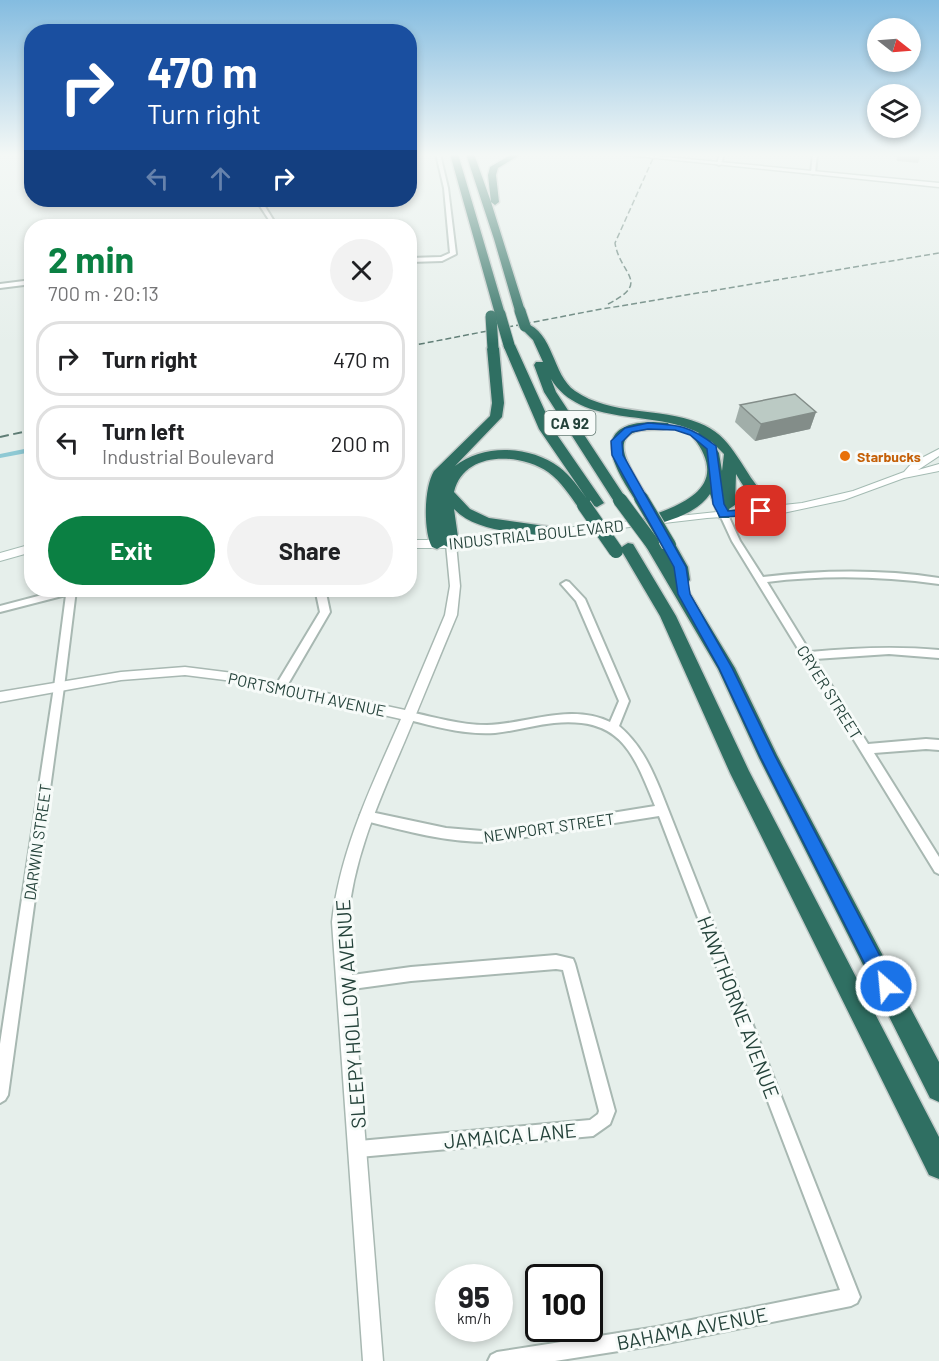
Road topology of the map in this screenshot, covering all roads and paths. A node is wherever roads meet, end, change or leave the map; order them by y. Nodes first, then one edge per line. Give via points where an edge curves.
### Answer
1 (449, 218) edge
2 (473, 218) edge
3 (492, 218) edge
4 (498, 218) edge
5 (499, 239) junction
6 (417, 260) edge
7 (24, 283) edge
8 (0, 286) edge
9 (496, 315) junction
10 (534, 340) junction
11 (939, 452) edge
12 (730, 455) junction
13 (939, 467) edge
14 (715, 472) junction
15 (908, 474) junction
16 (447, 493) junction
17 (591, 504) junction
18 (776, 509) junction
19 (724, 515) junction
20 (646, 522) junction
21 (552, 532) junction
22 (417, 544) edge
23 (444, 544) junction
24 (24, 550) edge
25 (0, 557) edge
26 (760, 580) junction
27 (939, 581) edge
28 (566, 584) dead end
29 (684, 594) junction
30 (45, 597) edge
31 (70, 597) edge
32 (322, 597) edge
33 (0, 609) edge
34 (939, 654) edge
35 (808, 656) junction
36 (59, 687) junction
37 (280, 688) junction
38 (0, 697) edge
39 (409, 716) junction
40 (614, 726) junction
41 (939, 745) edge
42 (866, 749) junction
43 (663, 810) junction
44 (366, 816) junction
45 (939, 868) edge
46 (345, 982) junction
47 (892, 1072) junction
48 (939, 1089) edge
49 (0, 1095) edge
50 (359, 1149) junction
51 (939, 1165) edge
52 (939, 1180) edge
53 (851, 1296) joint
54 (373, 1361) edge
55 (497, 1361) edge

1 - 6 street via 453,254 449,258
2 - 9 highway via 496,298
3 - 5 highway, CA 92
4 - 5 highway
5 - 10 highway, CA 92, bridge via 525,326
7 - 8 street
9 - 17 highway, CA 92, bridge via 546,429
9 - 23 highway, bridge via 493,348 498,411 490,425 434,483 432,497
10 - 12 highway via 564,387 579,399 701,428 718,439
10 - 29 highway, CA 92, bridge via 550,392
11 - 15 main road, INDUSTRIAL BOULEVARD
12 - 18 highway via 759,498
12 - 19 highway
13 - 15 main road, INDUSTRIAL BOULEVARD
14 - 19 highway via 718,504
14 - 20 highway via 702,498
14 - 29 highway, bridge via 712,448 693,433 656,425 628,430 616,441 616,449 680,567
15 - 18 main road, INDUSTRIAL BOULEVARD via 853,494
16 - 17 highway via 455,475 473,461 521,455 554,470
16 - 21 highway via 465,512 486,522
16 - 23 highway
17 - 47 highway, bridge via 680,644 740,773
18 - 19 main road, INDUSTRIAL BOULEVARD
19 - 20 main road, INDUSTRIAL BOULEVARD
19 - 26 street, CRYER STREET
20 - 21 main road, INDUSTRIAL BOULEVARD
21 - 23 main road, INDUSTRIAL BOULEVARD
22 - 23 main road, INDUSTRIAL BOULEVARD
23 - 39 street, SLEEPY HOLLOW AVENUE via 455,600
24 - 25 main road
26 - 27 street via 871,573
26 - 35 street, CRYER STREET
28 - 40 street via 580,599 624,701
29 - 48 highway, CA 92 via 726,668
30 - 33 street
31 - 36 street, DARWIN STREET
32 - 37 street via 325,612
34 - 35 street via 892,649
35 - 42 street, CRYER STREET
36 - 37 street, PORTSMOUTH AVENUE via 121,676 185,671
36 - 38 street, PORTSMOUTH AVENUE
36 - 49 street, DARWIN STREET
37 - 39 street, PORTSMOUTH AVENUE
39 - 40 street, PORTSMOUTH AVENUE via 486,729 570,718
39 - 44 street, SLEEPY HOLLOW AVENUE
40 - 43 street, HAWTHORNE AVENUE via 640,756
41 - 42 street
42 - 45 street, CRYER STREET
43 - 44 street, NEWPORT STREET via 470,838
43 - 53 street, HAWTHORNE AVENUE
44 - 46 street, SLEEPY HOLLOW AVENUE via 342,894
46 - 50 street, SLEEPY HOLLOW AVENUE
46 - 50 street, JAMAICA LANE via 568,964 606,1102 605,1119 593,1128
47 - 51 highway
47 - 52 highway
50 - 54 street, SLEEPY HOLLOW AVENUE
53 - 55 street, BAHAMA AVENUE via 657,1336

